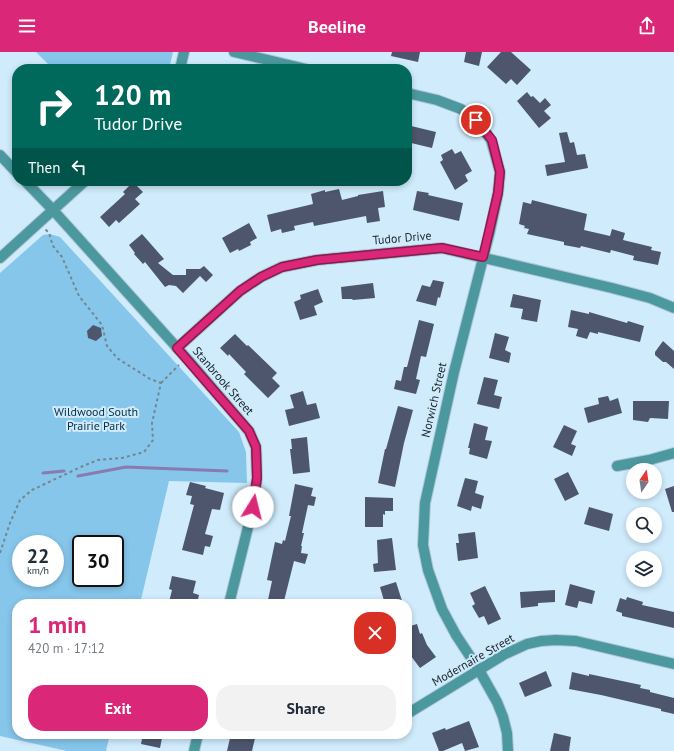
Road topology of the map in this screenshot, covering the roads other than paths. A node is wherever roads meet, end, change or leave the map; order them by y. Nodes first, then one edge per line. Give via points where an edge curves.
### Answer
1 (184, 52) edge
2 (234, 52) edge
3 (181, 64) edge
4 (285, 64) edge
5 (412, 94) edge
6 (0, 155) edge
7 (12, 168) edge
8 (30, 186) edge
9 (79, 186) edge
10 (53, 210) junction
11 (483, 257) junction
12 (0, 258) edge
13 (674, 308) edge
14 (177, 348) junction
15 (674, 453) edge
16 (617, 466) dead end
17 (230, 599) edge
18 (674, 664) edge
19 (479, 670) junction
20 (412, 711) edge
21 (197, 739) edge
22 (194, 751) edge
23 (508, 751) edge

1 - 3 street
2 - 4 street
5 - 11 street, Norwich Street via 460,109 476,120 492,140 500,172 498,193
6 - 7 street
8 - 10 street, Stanbrook Street
9 - 10 street
10 - 12 street
10 - 14 street, Stanbrook Street
11 - 13 street, Tudor Drive via 650,298
11 - 14 street, Tudor Drive via 442,248 317,260 282,267 240,291
11 - 19 street, Norwich Street via 424,502 423,545 428,570 442,609 456,636
14 - 17 street, Stanbrook Street via 249,431 256,447 257,478 253,507
15 - 16 street
18 - 19 street, Modernaire Street via 576,641 556,640 527,644
19 - 20 street, Modernaire Street
19 - 23 street, Norwich Street via 503,717
21 - 22 street

